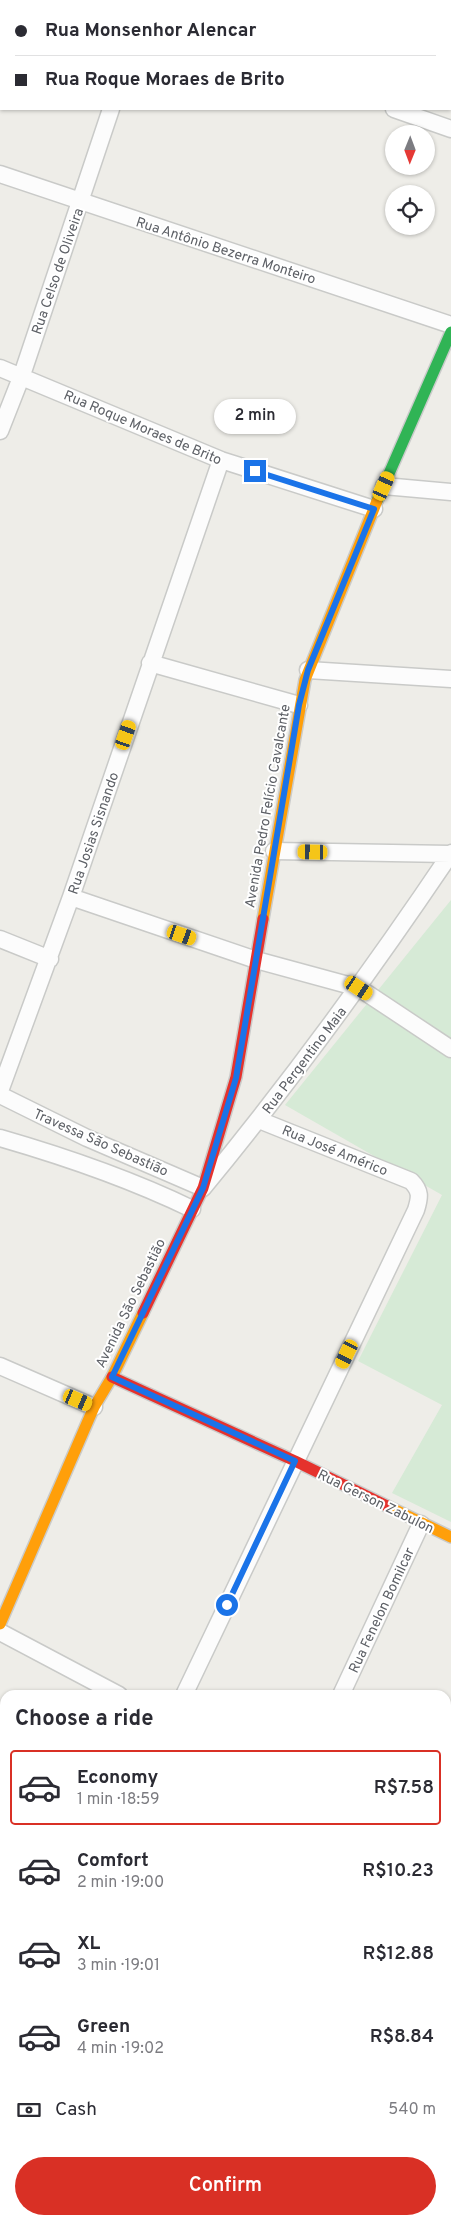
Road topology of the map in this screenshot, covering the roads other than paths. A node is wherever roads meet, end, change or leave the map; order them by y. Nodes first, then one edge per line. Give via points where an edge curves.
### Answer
1 (111, 110) edge
2 (397, 110) edge
3 (451, 129) edge
4 (0, 174) edge
5 (81, 201) junction
6 (451, 325) edge
7 (451, 332) edge
8 (0, 368) edge
9 (22, 376) junction
10 (0, 431) edge
11 (221, 460) junction
12 (384, 486) junction
13 (451, 492) edge
14 (374, 509) junction
15 (150, 664) junction
16 (308, 670) junction
17 (451, 679) edge
18 (299, 705) junction
19 (274, 851) junction
20 (451, 854) edge
21 (71, 897) junction
22 (0, 939) edge
23 (50, 959) junction
24 (256, 960) junction
25 (359, 988) junction
26 (450, 1049) edge
27 (0, 1091) edge
28 (0, 1095) edge
29 (259, 1120) junction
30 (0, 1138) edge
31 (203, 1188) junction
32 (192, 1210) junction
33 (0, 1366) edge
34 (112, 1377) junction
35 (94, 1407) junction
36 (295, 1461) junction
37 (421, 1524) junction
38 (451, 1537) edge
39 (0, 1624) edge
40 (0, 1632) edge
41 (110, 1690) edge
42 (186, 1690) edge
43 (343, 1690) edge

1 - 5 street, Rua Celso de Oliveira
2 - 3 street
4 - 5 street, Rua Antônio Bezerra Monteiro
5 - 6 street, Rua Antônio Bezerra Monteiro
5 - 9 street, Rua Celso de Oliveira
7 - 12 street, Avenida Pedro Felício Cavalcante
8 - 9 street, Rua Roque Moraes de Brito
9 - 10 street, Rua Celso de Oliveira
9 - 11 street, Rua Roque Moraes de Brito
11 - 14 street, Rua Roque Moraes de Brito
11 - 15 street, Rua Josias Sisnando
12 - 13 street
12 - 14 street, Avenida Pedro Felício Cavalcante
14 - 16 street, Avenida Pedro Felício Cavalcante
15 - 18 street
15 - 21 street, Rua Josias Sisnando
16 - 17 street
16 - 18 street, Avenida Pedro Felício Cavalcante
18 - 19 street, Avenida Pedro Felício Cavalcante
19 - 20 street
19 - 24 street, Avenida Pedro Felício Cavalcante
20 - 25 street, Rua Pergentino Maia
21 - 23 street, Rua Josias Sisnando
21 - 24 street
22 - 23 street
23 - 27 street, Rua Josias Sisnando
24 - 25 street
24 - 31 street, Avenida Pedro Felício Cavalcante via 236,1078
25 - 26 street
25 - 29 street, Rua Pergentino Maia
28 - 31 street, Travessa São Sebastião via 87,1138
29 - 31 street, Rua Pergentino Maia
29 - 36 street, Rua José Américo via 411,1181 418,1188 419,1197 416,1210
30 - 32 street, Travessa São Sebastião via 149,1188
31 - 32 street, Avenida São Sebastião
32 - 34 street, Avenida São Sebastião
33 - 35 street
34 - 35 street, Avenida São Sebastião
34 - 36 street, Rua Gerson Zabulon
35 - 39 street, Avenida São Sebastião
36 - 37 street, Rua Gerson Zabulon
36 - 42 street
37 - 38 street, Rua Gerson Zabulon
37 - 43 street, Rua Fenelon Bomilcar
40 - 41 street

